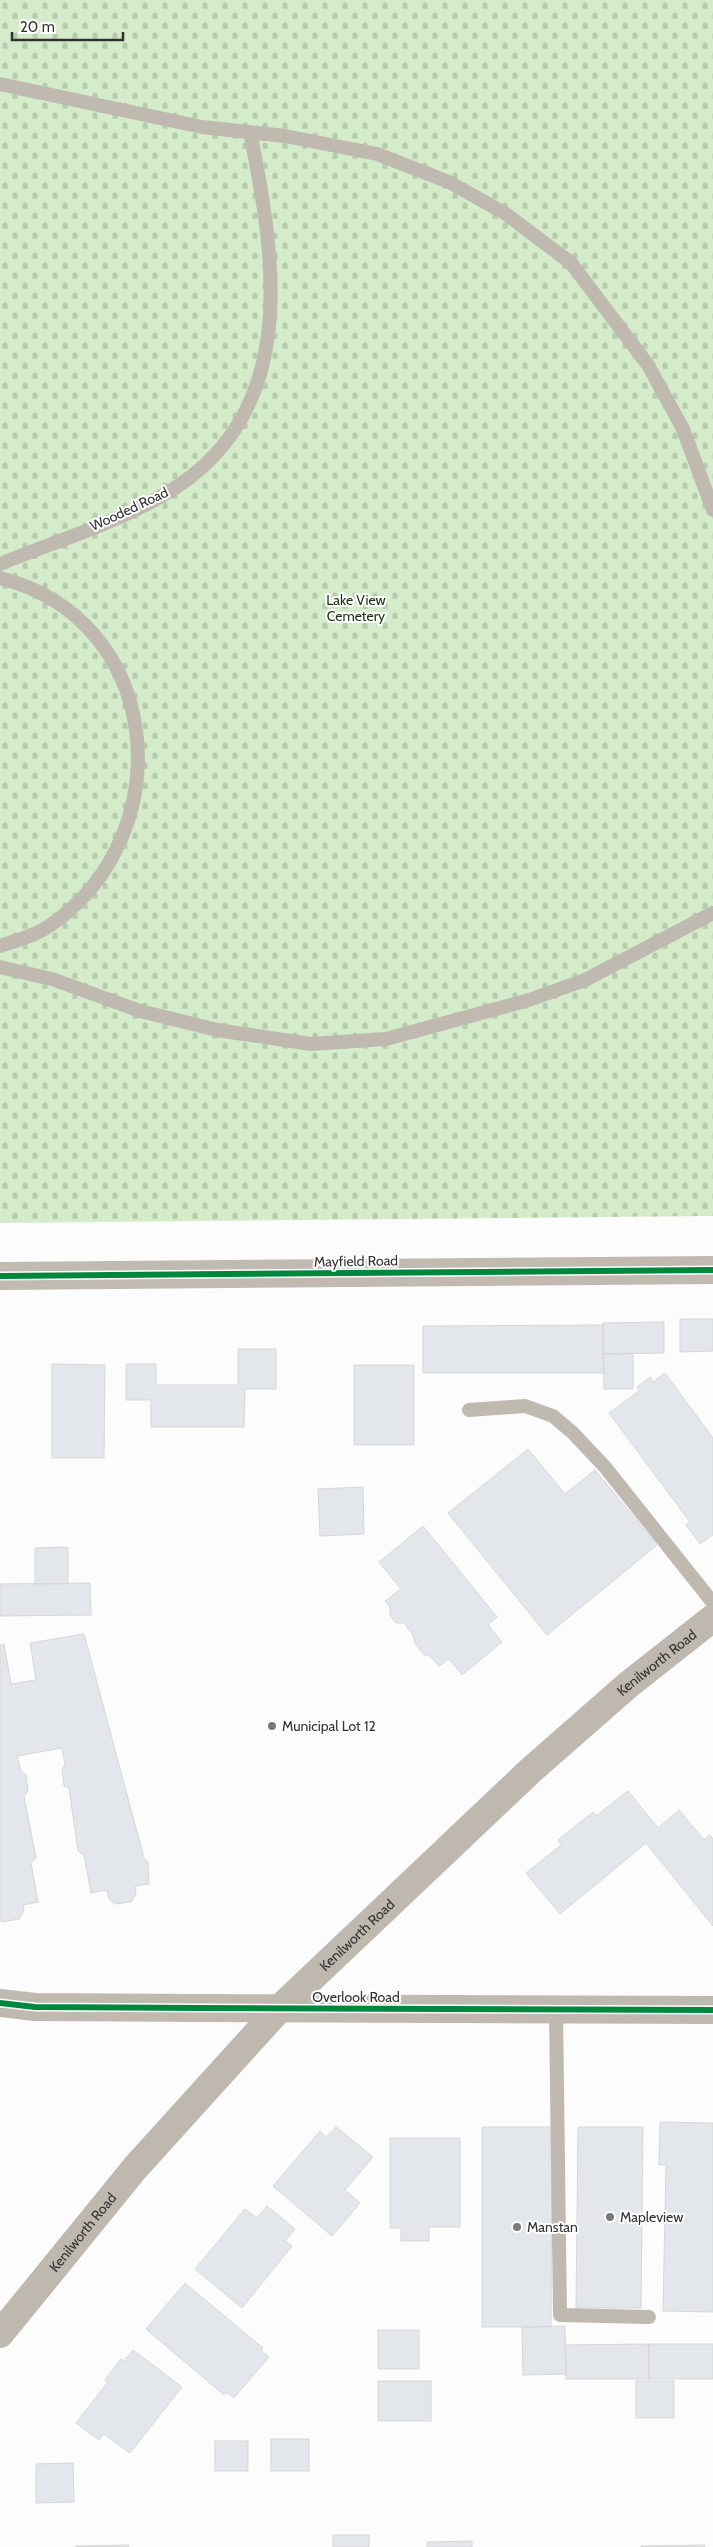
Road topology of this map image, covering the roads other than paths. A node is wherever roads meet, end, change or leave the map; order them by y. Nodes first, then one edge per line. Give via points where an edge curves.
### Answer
1 (0, 84) edge
2 (250, 132) junction
3 (713, 510) edge
4 (0, 564) edge
5 (0, 578) edge
6 (713, 913) edge
7 (0, 946) edge
8 (0, 967) edge
9 (713, 1270) edge
10 (0, 1276) edge
11 (470, 1410) dead end
12 (713, 1603) edge
13 (713, 1618) edge
14 (0, 2003) edge
15 (279, 2009) junction
16 (556, 2010) junction
17 (713, 2010) edge
18 (649, 2317) dead end
19 (0, 2334) edge

1 - 2 lane via 202,127
2 - 3 lane via 376,154 449,182 506,214 571,263 648,365 683,429
2 - 4 lane, Wooded Road via 264,202 272,286 268,339 255,395 229,438 188,479 128,512
5 - 7 lane via 43,594 70,610 109,651 133,710 138,738 132,802 124,837 111,861 75,906 51,925 24,939
6 - 8 lane via 585,980 529,1000 386,1039 311,1044 217,1030 140,1011 52,980
9 - 10 main road, Mayfield Road
11 - 12 lane via 525,1406 553,1416 605,1467
13 - 15 main road, Kenilworth Road via 530,1770
14 - 15 street, Overlook Road via 35,2007
15 - 16 street, Overlook Road
15 - 19 main road, Kenilworth Road via 135,2168
16 - 17 street, Overlook Road
16 - 18 lane via 560,2315

